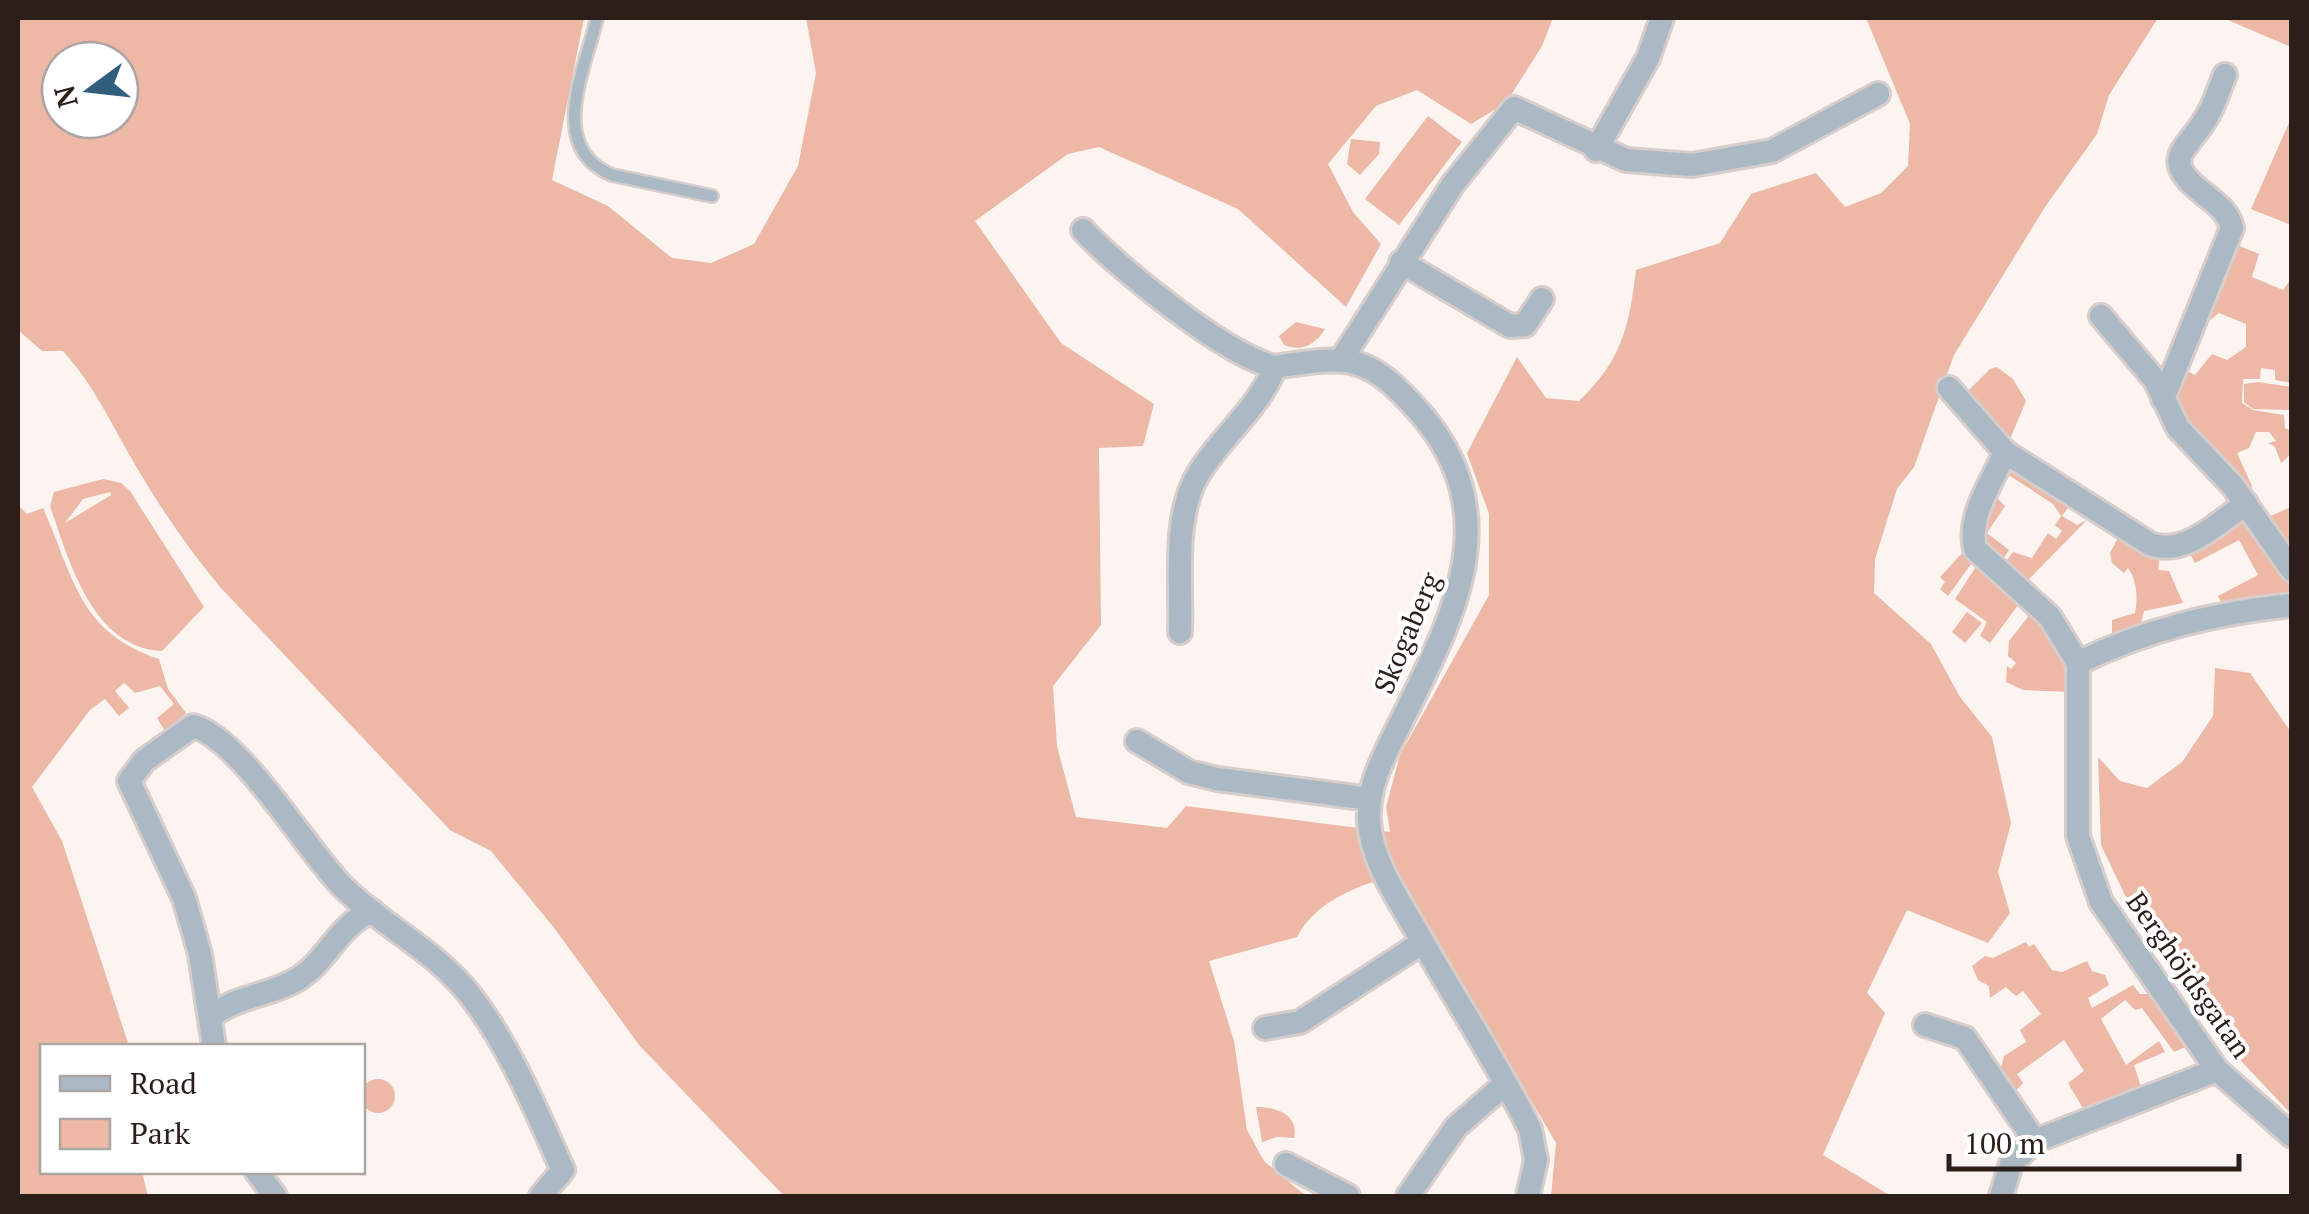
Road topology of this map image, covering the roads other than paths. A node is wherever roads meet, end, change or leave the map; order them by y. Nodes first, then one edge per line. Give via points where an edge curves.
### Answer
1 (596, 18) edge
2 (1662, 18) edge
3 (2225, 75) dead end
4 (1878, 94) dead end
5 (1596, 150) junction
6 (712, 196) dead end
7 (1083, 230) dead end
8 (1401, 262) junction
9 (1542, 299) dead end
10 (2101, 316) dead end
11 (1342, 357) junction
12 (1274, 367) junction
13 (1948, 388) dead end
14 (2163, 398) junction
15 (2005, 452) junction
16 (2246, 503) junction
17 (2292, 570) edge
18 (2292, 605) edge
19 (1180, 632) dead end
20 (2078, 663) junction
21 (1137, 740) dead end
22 (1370, 799) junction
23 (359, 909) junction
24 (1422, 942) junction
25 (217, 1004) junction
26 (1925, 1025) dead end
27 (1265, 1028) dead end
28 (214, 1044) edge
29 (2217, 1070) junction
30 (1505, 1084) junction
31 (2292, 1136) edge
32 (2035, 1141) junction
33 (1286, 1164) dead end
34 (258, 1174) edge
35 (274, 1196) edge
36 (541, 1196) edge
37 (1348, 1196) edge
38 (1408, 1196) edge
39 (1528, 1196) edge
40 (2001, 1196) edge

1 - 6 lane via 572,127 582,154 612,176
2 - 5 street via 1648,58
3 - 14 street via 2178,166 2229,216 2232,228
4 - 5 street via 1788,144 1722,161 1662,164
5 - 8 street via 1514,108
7 - 12 street via 1114,264
8 - 9 street via 1510,326 1525,326
8 - 11 street
10 - 14 street via 2144,364
11 - 12 street
11 - 22 street, Skogaberg via 1386,381 1444,442 1464,501 1459,596 1376,772
12 - 19 street via 1265,392 1188,497
13 - 15 street
14 - 16 street via 2178,428
15 - 16 street via 2162,549 2185,544
15 - 20 street via 1973,524 1974,548 2050,617
16 - 17 street
18 - 20 street via 2174,624
20 - 29 street, Berghöjdsgatan via 2075,789 2084,862 2132,952
21 - 22 street via 1189,772
22 - 24 street, Skogaberg via 1376,852
23 - 25 street via 299,978
23 - 25 street via 240,759 204,728 182,730 133,770 129,781 184,898
23 - 36 street via 447,969 501,1040 563,1170
24 - 27 street via 1300,1022
24 - 30 street, Skogaberg
25 - 28 street
26 - 32 street via 1965,1038
29 - 31 street, Berghöjdsgatan
29 - 32 street
30 - 38 street via 1456,1128
30 - 39 street, Skogaberg via 1534,1143
32 - 40 street via 2011,1164
33 - 37 street
34 - 35 street

